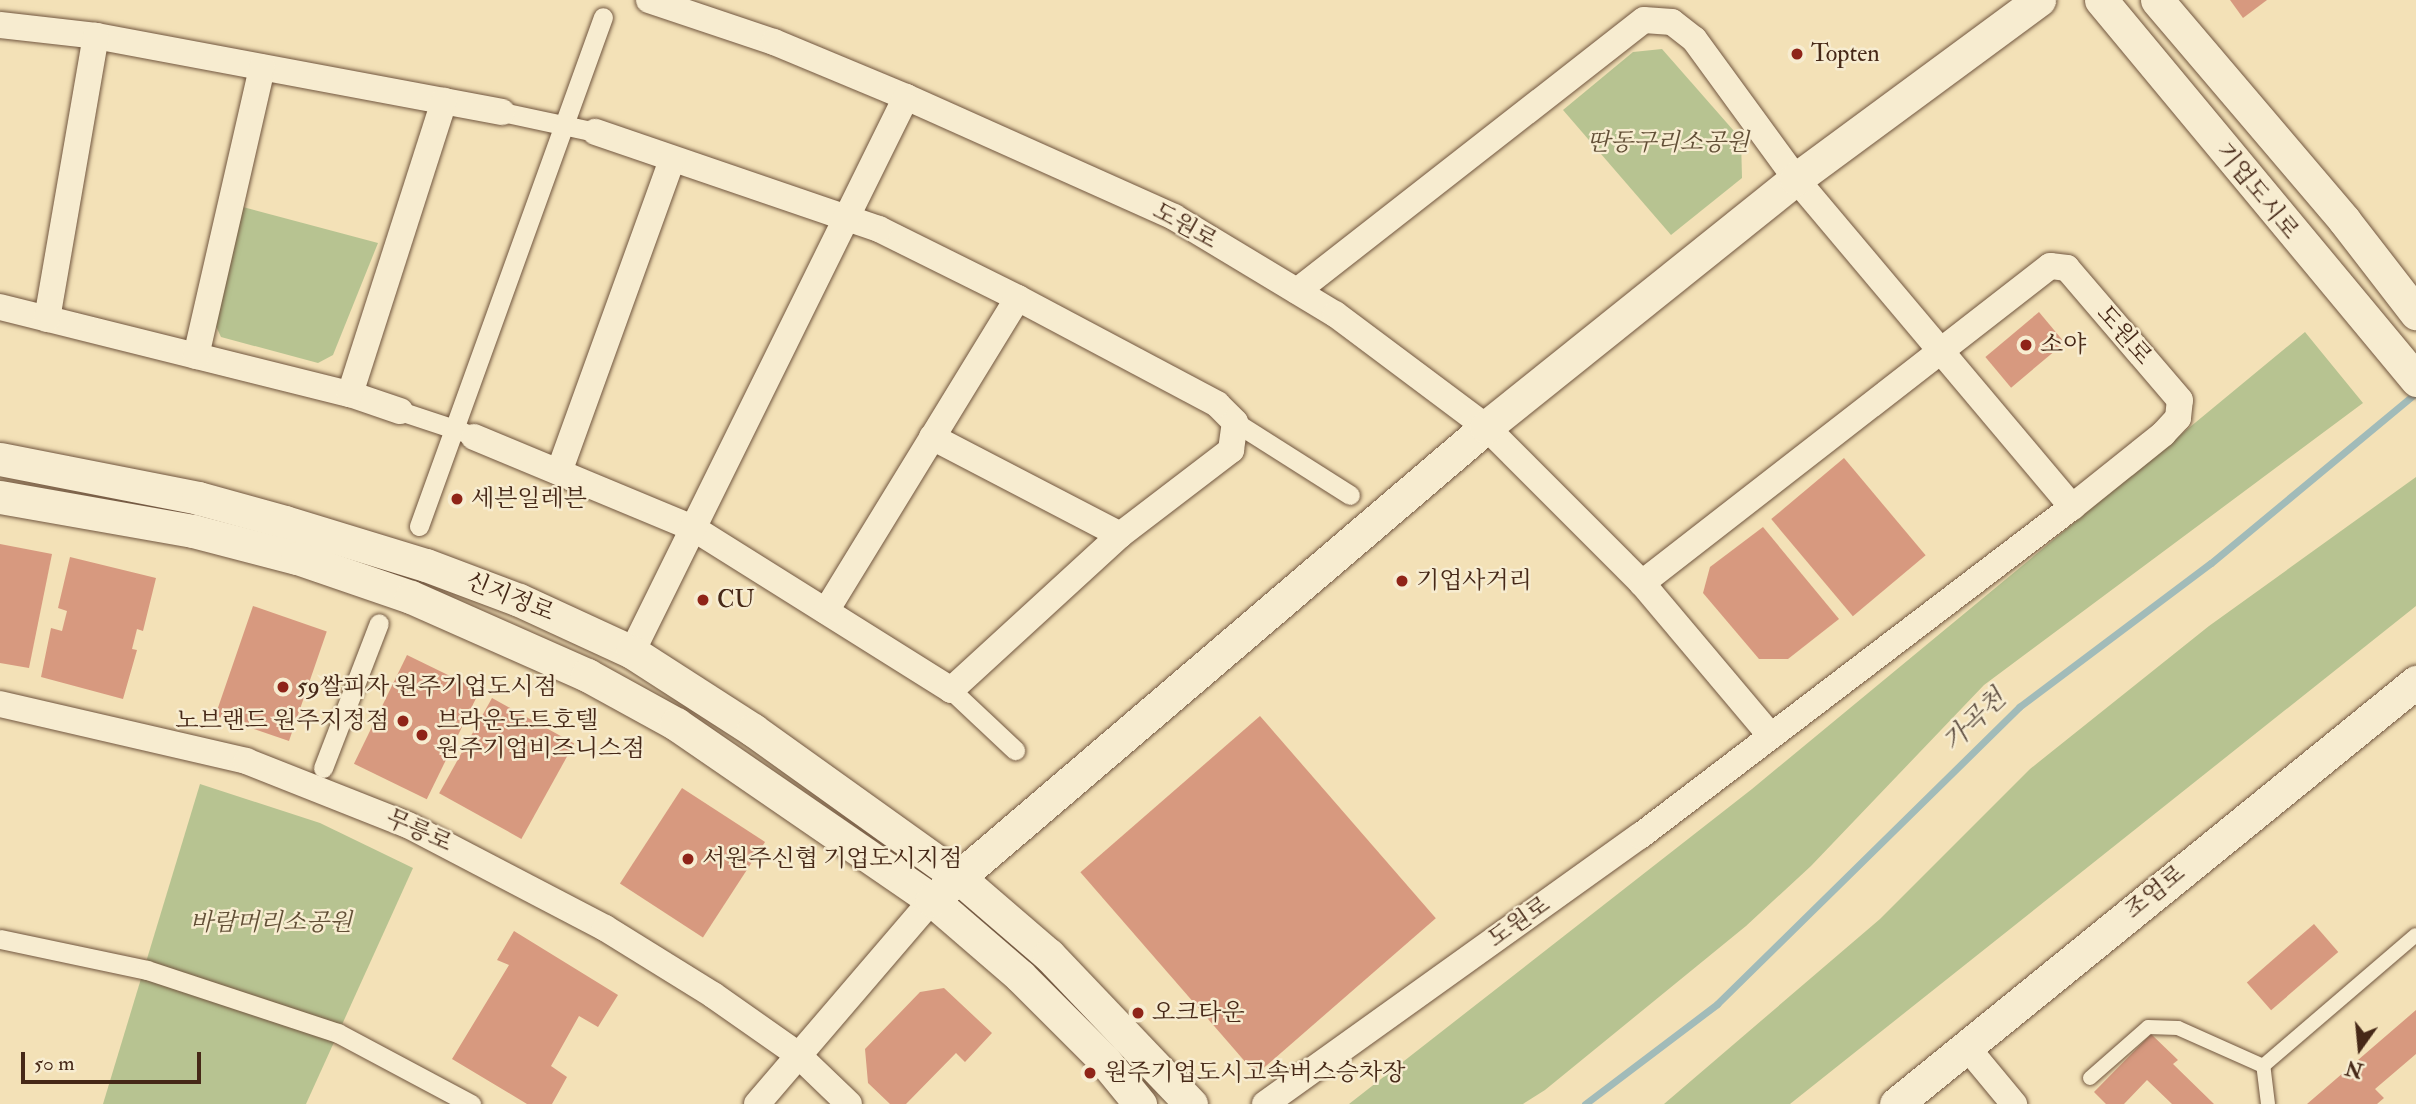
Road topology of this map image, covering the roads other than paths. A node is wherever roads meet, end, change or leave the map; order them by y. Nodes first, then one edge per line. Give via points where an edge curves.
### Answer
1 (649, 0) edge
2 (2039, 0) edge
3 (2101, 0) edge
4 (2157, 0) edge
5 (603, 16) dead end
6 (0, 25) edge
7 (96, 36) junction
8 (262, 67) junction
9 (906, 97) junction
10 (444, 101) junction
11 (502, 112) joint
12 (562, 127) junction
13 (595, 132) joint
14 (672, 159) junction
15 (1796, 179) junction
16 (848, 218) junction
17 (1297, 291) junction
18 (1018, 298) junction
19 (0, 307) edge
20 (2416, 313) edge
21 (47, 319) junction
22 (1940, 349) junction
23 (196, 356) junction
24 (2416, 380) edge
25 (350, 394) junction
26 (400, 411) joint
27 (1235, 422) junction
28 (1486, 427) junction
29 (463, 433) junction
30 (932, 437) junction
31 (0, 458) edge
32 (559, 472) junction
33 (1350, 495) dead end
34 (0, 497) edge
35 (2072, 507) junction
36 (419, 526) dead end
37 (693, 528) junction
38 (1120, 535) junction
39 (1642, 583) junction
40 (826, 611) junction
41 (379, 623) dead end
42 (632, 652) junction
43 (2416, 682) edge
44 (951, 690) junction
45 (0, 704) edge
46 (1769, 734) junction
47 (1015, 750) dead end
48 (323, 768) dead end
49 (957, 876) junction
50 (932, 900) junction
51 (2416, 935) edge
52 (0, 939) edge
53 (1965, 1045) junction
54 (797, 1054) junction
55 (2263, 1066) junction
56 (2090, 1078) dead end
57 (471, 1104) edge
58 (757, 1104) edge
59 (849, 1104) edge
60 (1140, 1104) edge
61 (1191, 1104) edge
62 (1265, 1104) edge
63 (1896, 1104) edge
64 (2014, 1104) edge
65 (2268, 1104) edge

1 - 9 street, 도원로 via 774,42
2 - 15 street
3 - 24 street, 기업도시로
4 - 20 street, 기업도시로 via 2336,210
5 - 12 street
6 - 7 street
7 - 8 street
7 - 21 street
8 - 10 street
8 - 23 street
9 - 16 street
9 - 17 street, 도원로 via 1174,217
10 - 11 street
10 - 25 street
11 - 12 street
12 - 13 street
12 - 29 street
13 - 14 street
14 - 16 street
14 - 32 street
15 - 17 street via 1694,40 1672,22 1644,20
15 - 22 street
15 - 28 street
16 - 18 street
16 - 37 street
17 - 28 street, 도원로 via 1335,314
18 - 27 street via 1217,404
18 - 30 street
19 - 21 street
21 - 23 street
22 - 35 street
22 - 35 street, 도원로 via 2034,275 2050,266 2067,268 2180,400 2178,418 2163,434
22 - 39 street, 도원로
23 - 25 street
25 - 26 street
26 - 29 street
27 - 33 street
27 - 38 street via 1231,450
28 - 39 street, 도원로
28 - 49 street
29 - 32 street
29 - 36 street
30 - 38 street
30 - 40 street
31 - 42 street, 신지정로 via 198,498 285,522 438,569
32 - 37 street
34 - 50 street via 193,531 258,548 411,597 489,628 676,724
35 - 46 street, 도원로
37 - 40 street
37 - 42 street
38 - 44 street
39 - 46 street, 도원로
40 - 44 street
41 - 48 street
42 - 49 street, 신지정로 via 753,730
43 - 53 street, 조엄로
44 - 47 street
45 - 54 street, 무릉로 via 246,761 408,825 606,928
46 - 62 street, 도원로 via 1640,836
49 - 50 street
49 - 61 street, 신지정로 via 1049,955
50 - 54 street
50 - 60 street via 1020,976 1104,1060
51 - 55 lane
52 - 57 street via 147,970 338,1033
53 - 63 street, 조엄로
53 - 64 street
54 - 58 street
54 - 59 street, 무릉로
55 - 56 lane via 2178,1028 2148,1027
55 - 65 lane

